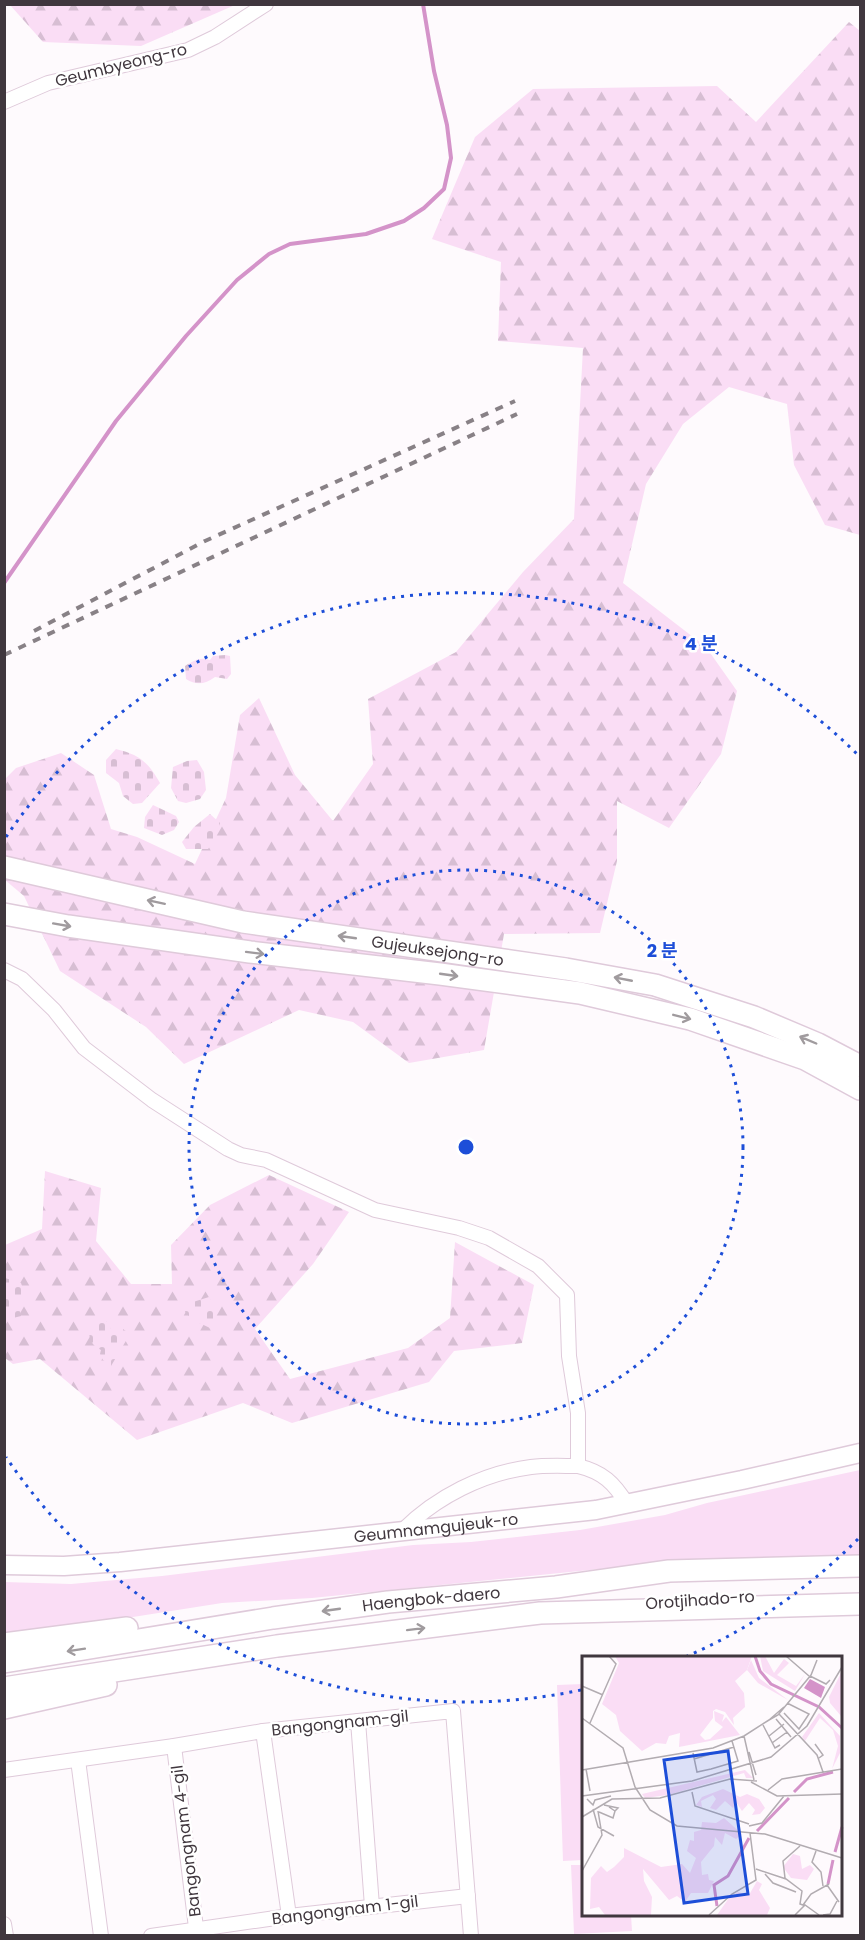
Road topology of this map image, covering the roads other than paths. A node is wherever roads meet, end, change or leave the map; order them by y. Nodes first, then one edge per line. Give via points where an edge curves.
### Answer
1 (266, 4) edge
2 (4, 102) edge
3 (4, 867) edge
4 (4, 914) edge
5 (4, 970) edge
6 (861, 1066) edge
7 (861, 1089) edge
8 (861, 1453) edge
9 (578, 1466) junction
10 (627, 1504) junction
11 (402, 1531) junction
12 (4, 1565) edge
13 (861, 1566) edge
14 (861, 1576) edge
15 (556, 1587) junction
16 (861, 1592) edge
17 (861, 1604) edge
18 (540, 1613) junction
19 (273, 1618) junction
20 (4, 1644) edge
21 (277, 1646) junction
22 (4, 1662) edge
23 (4, 1688) edge
24 (4, 1708) edge
25 (358, 1721) junction
26 (263, 1731) junction
27 (174, 1746) junction
28 (78, 1760) junction
29 (4, 1770) edge
30 (468, 1896) junction
31 (372, 1906) junction
32 (289, 1916) junction
33 (4, 1924) edge
34 (197, 1932) edge
35 (6, 1935) edge
36 (100, 1935) edge
37 (151, 1935) edge
38 (471, 1935) edge

1 - 2 street, Geumbyeong-ro via 188,50 48,83
6 -> 3 highway, Gujeuksejong-ro via 754,1017 654,985 243,922
4 -> 7 highway, Gujeuksejong-ro via 250,952 580,993 690,1018 805,1059
5 - 9 street via 22,979 54,1010 84,1048 152,1100 228,1149 266,1160 375,1210 489,1238 537,1266 567,1295 569,1356 578,1413
8 - 10 main road, Geumnamgujeuk-ro
9 - 10 street via 617,1487
9 - 11 street via 531,1467 470,1484 421,1512
10 - 11 main road, Geumnamgujeuk-ro
11 - 12 main road, Geumnamgujeuk-ro via 120,1562
13 - 15 highway, Haengbok-daero via 669,1571
14 - 15 highway, Orotjihado-ro
15 -> 19 highway, Haengbok-daero via 388,1602
16 - 18 highway, Orotjihado-ro via 714,1597
17 - 18 highway, Haengbok-daero
21 -> 18 highway, Haengbok-daero
19 - 20 highway via 199,1617
19 -> 22 highway, Haengbok-daero
21 - 23 highway, Haengbok-daero
21 - 24 highway via 177,1672
25 - 26 street, Bangongnam-gil
25 - 30 street, Bangongnam-gil via 453,1711
25 - 31 street
26 - 27 street, Bangongnam-gil
26 - 32 street
27 - 28 street, Bangongnam-gil
27 - 34 street, Bangongnam 4-gil
28 - 29 street, Bangongnam-gil
28 - 36 street
30 - 31 street, Bangongnam 1-gil
30 - 38 street, Bangongnam-gil
31 - 32 street, Bangongnam 1-gil
32 - 34 street, Bangongnam 1-gil
33 - 35 street
34 - 37 street, Bangongnam 1-gil

